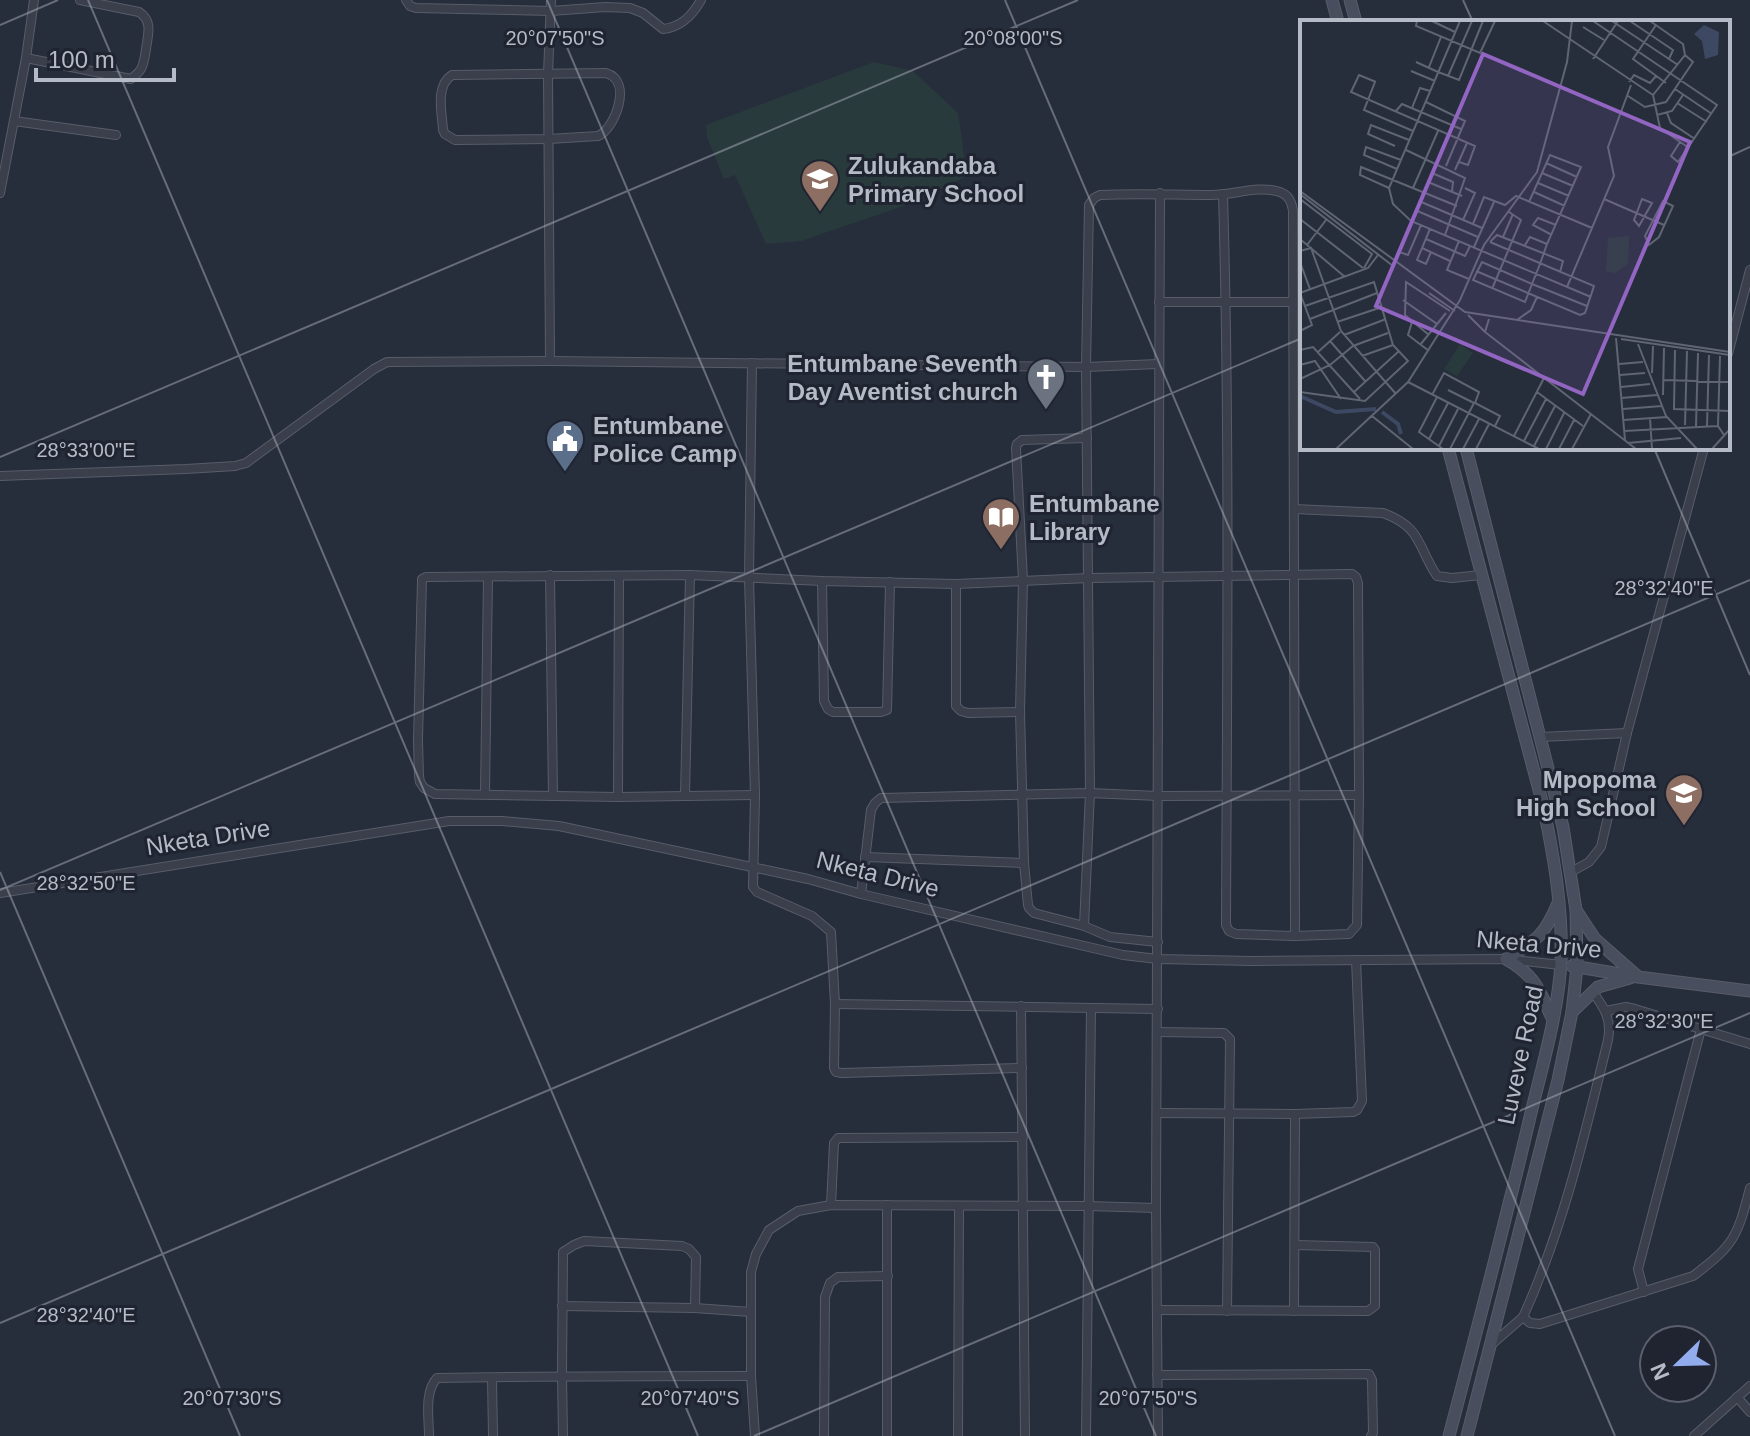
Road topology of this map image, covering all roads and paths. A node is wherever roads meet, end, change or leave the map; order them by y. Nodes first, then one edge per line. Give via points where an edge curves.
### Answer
1 (34, 0) edge
2 (80, 0) edge
3 (406, 0) edge
4 (551, 0) edge
5 (701, 0) edge
6 (1332, 0) edge
7 (1350, 0) edge
8 (551, 11) junction
9 (1337, 20) edge
10 (1355, 20) edge
11 (26, 58) junction
12 (548, 74) junction
13 (14, 121) junction
14 (116, 135) dead end
15 (549, 139) junction
16 (0, 193) edge
17 (1160, 193) junction
18 (1223, 194) junction
19 (1750, 271) edge
20 (1226, 301) junction
21 (1159, 302) junction
22 (1293, 302) junction
23 (1730, 346) edge
24 (550, 361) junction
25 (752, 363) junction
26 (1158, 364) junction
27 (1086, 367) junction
28 (1087, 438) junction
29 (1449, 450) edge
30 (1467, 450) edge
31 (1703, 450) edge
32 (0, 476) edge
33 (1294, 509) junction
34 (550, 575) junction
35 (690, 575) junction
36 (1295, 575) junction
37 (1481, 575) junction
38 (619, 576) junction
39 (488, 577) junction
40 (749, 577) junction
41 (1158, 577) junction
42 (1228, 577) junction
43 (1089, 578) junction
44 (1023, 580) junction
45 (822, 581) junction
46 (890, 582) junction
47 (956, 584) junction
48 (1020, 712) junction
49 (1627, 733) junction
50 (1540, 737) junction
51 (1090, 793) junction
52 (485, 794) junction
53 (1023, 794) junction
54 (685, 795) junction
55 (755, 795) junction
56 (1359, 795) junction
57 (553, 796) junction
58 (1158, 796) junction
59 (1227, 796) junction
60 (1294, 796) junction
61 (618, 797) junction
62 (865, 857) junction
63 (1024, 863) junction
64 (753, 867) junction
65 (1571, 872) junction
66 (0, 893) edge
67 (861, 894) junction
68 (1559, 899) junction
69 (1576, 910) junction
70 (1084, 926) junction
71 (1295, 936) junction
72 (1158, 942) junction
73 (1158, 959) junction
74 (1506, 959) junction
75 (1356, 960) junction
76 (1561, 965) junction
77 (1577, 967) junction
78 (1638, 977) junction
79 (1592, 991) junction
80 (1750, 991) edge
81 (835, 1004) junction
82 (1021, 1006) junction
83 (1091, 1009) junction
84 (1158, 1009) junction
85 (1606, 1011) junction
86 (1572, 1012) junction
87 (1553, 1019) junction
88 (1701, 1029) junction
89 (1158, 1032) junction
90 (1750, 1044) edge
91 (1022, 1068) junction
92 (1158, 1113) junction
93 (1229, 1114) junction
94 (1295, 1114) junction
95 (1023, 1137) junction
96 (1750, 1188) edge
97 (831, 1205) junction
98 (887, 1205) junction
99 (959, 1206) junction
100 (1024, 1206) junction
101 (1088, 1206) junction
102 (1156, 1208) junction
103 (1295, 1245) junction
104 (888, 1276) junction
105 (1644, 1292) junction
106 (562, 1306) junction
107 (695, 1308) junction
108 (1157, 1310) junction
109 (1227, 1311) junction
110 (1294, 1311) junction
111 (751, 1312) junction
112 (1523, 1317) junction
113 (1490, 1346) junction
114 (562, 1375) junction
115 (1157, 1375) junction
116 (751, 1376) junction
117 (492, 1378) junction
118 (1750, 1386) edge
119 (1737, 1397) junction
120 (1750, 1412) edge
121 (429, 1436) edge
122 (493, 1436) edge
123 (563, 1436) edge
124 (755, 1436) edge
125 (824, 1436) edge
126 (887, 1436) edge
127 (958, 1436) edge
128 (1025, 1436) edge
129 (1086, 1436) edge
130 (1158, 1436) edge
131 (1371, 1436) edge
132 (1449, 1436) edge
133 (1467, 1436) edge
134 (1694, 1436) edge

1 - 11 street
2 - 11 street via 147,18 138,74 131,79
3 - 8 street via 416,8
4 - 8 street
5 - 8 street via 685,21 663,29 630,8
6 - 9 street
7 - 10 street
8 - 12 street
11 - 13 street
12 - 15 street
12 - 15 street via 612,74 622,88 604,134
12 - 15 street via 452,75 441,89 441,101 443,130 455,140
13 - 14 street
13 - 16 street
15 - 24 street
17 - 18 street
17 - 21 street
17 - 27 street via 1100,195 1089,205
18 - 20 street
18 - 22 street via 1264,190 1288,197 1293,211
19 - 23 street
20 - 21 street
20 - 22 street
20 - 42 street
21 - 26 street
22 - 33 street
24 - 25 street
24 - 32 street via 387,362 254,459 235,466
25 - 27 street
25 - 40 street
26 - 27 street
26 - 41 street
27 - 28 street
28 - 43 street
28 - 44 street via 1017,444
29 - 37 street, Luveve Road
30 - 50 street, Luveve Road
31 - 49 street
33 - 36 street
33 - 37 street via 1395,517 1420,541 1437,576
34 - 38 street
34 - 39 street
34 - 57 street
35 - 38 street
35 - 40 street
35 - 54 street
36 - 42 street
36 - 56 street via 1345,574 1358,583
36 - 60 street
37 - 68 street, Luveve Road via 1543,805
38 - 61 street
39 - 52 street
39 - 52 street via 422,579 418,740 424,788 435,794
40 - 45 street
40 - 55 street
41 - 42 street
41 - 43 street
41 - 58 street
42 - 59 street
43 - 44 street
43 - 51 street
44 - 47 street
44 - 48 street
45 - 46 street
45 - 46 street via 824,701 833,712 887,710
46 - 47 street
47 - 48 street via 956,706 968,713
48 - 53 street
49 - 50 street
49 - 65 street via 1601,847
50 - 65 street, Luveve Road
51 - 53 street
51 - 58 street
51 - 70 street
52 - 57 street
53 - 62 street via 881,798 871,810
53 - 63 street
54 - 55 street
54 - 61 street
55 - 64 street
56 - 60 street
56 - 71 street via 1357,925 1349,934
57 - 61 street
58 - 59 street
58 - 72 street
59 - 60 street
59 - 71 street via 1226,925 1236,934
60 - 71 street
62 - 63 street
62 - 67 street
63 - 70 street via 1031,911
64 - 66 street, Nketa Drive via 559,826 449,821
64 - 67 street, Nketa Drive
64 - 81 street via 754,890 812,916 831,932
65 - 69 street, Luveve Road
67 - 73 street, Nketa Drive
68 - 74 street via 1540,936
68 - 76 street, Luveve Road
69 - 77 street, Luveve Road
69 - 78 street via 1595,939
70 - 72 street via 1110,937
72 - 73 street
73 - 75 street, Nketa Drive
73 - 84 street
74 - 75 street, Nketa Drive
74 - 76 street, Nketa Drive
74 - 87 street via 1532,977
75 - 94 street via 1360,1107 1353,1112
76 - 77 street, Nketa Drive
76 - 87 street, Luveve Road
77 - 78 street, Nketa Drive
77 - 86 street, Luveve Road
78 - 79 street
78 - 80 street, Nketa Drive
79 - 85 street
79 - 86 street
81 - 82 street
81 - 91 street via 834,1068 839,1073
82 - 83 street
82 - 91 street
83 - 84 street
83 - 101 street
84 - 89 street
85 - 88 street via 1626,1007
85 - 112 street via 1610,1030 1579,1159
86 - 113 street, Luveve Road
87 - 132 street, Luveve Road
88 - 90 street
88 - 105 street via 1638,1269
89 - 92 street
89 - 93 street via 1229,1037
91 - 95 street
92 - 93 street
92 - 102 street
93 - 94 street
93 - 109 street
94 - 103 street
95 - 97 street via 838,1138
95 - 100 street
96 - 105 street via 1730,1245 1693,1276
97 - 98 street
97 - 111 street via 798,1211 769,1230 751,1272
98 - 99 street
98 - 104 street
99 - 100 street
99 - 127 street
100 - 101 street
100 - 128 street
101 - 102 street
101 - 129 street
102 - 108 street
103 - 110 street
103 - 110 street via 1373,1247 1375,1303 1368,1311
104 - 125 street via 838,1277 830,1283 825,1297
104 - 126 street
105 - 112 street via 1540,1324
106 - 107 street
106 - 107 street via 563,1252 584,1241 689,1249 696,1257
106 - 114 street
107 - 111 street
108 - 109 street
108 - 115 street
109 - 110 street
111 - 116 street
112 - 113 street
113 - 133 street, Luveve Road
114 - 116 street
114 - 117 street
114 - 123 street
115 - 130 street
115 - 131 street via 1369,1374
116 - 124 street
117 - 121 street via 437,1378 430,1391
117 - 122 street
118 - 119 street
119 - 120 street
119 - 134 street

